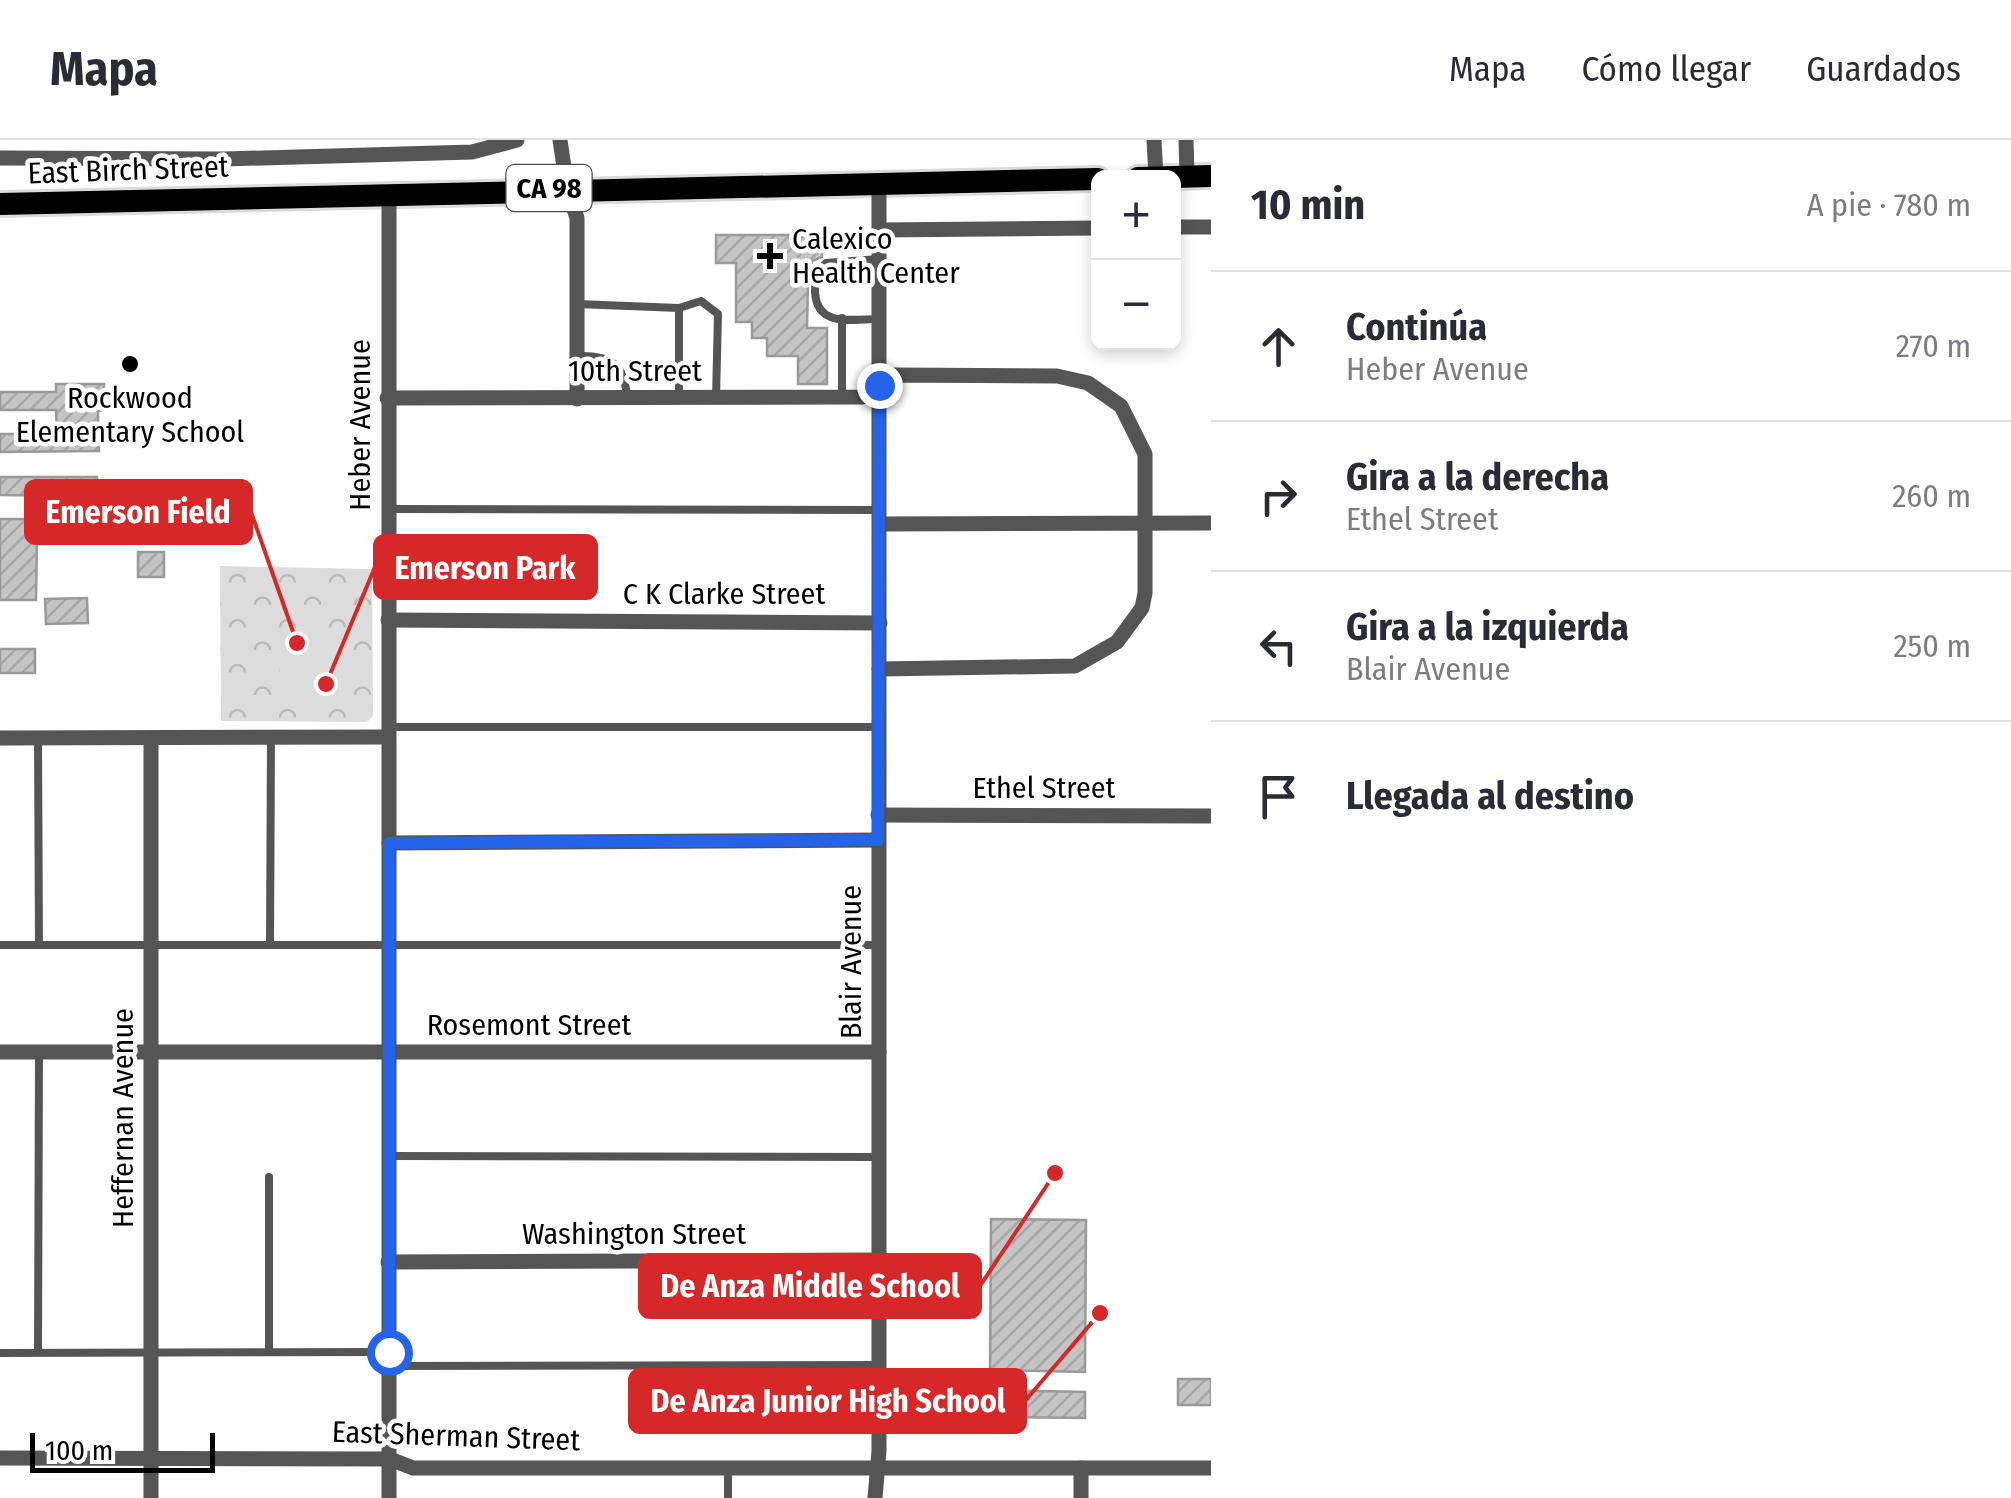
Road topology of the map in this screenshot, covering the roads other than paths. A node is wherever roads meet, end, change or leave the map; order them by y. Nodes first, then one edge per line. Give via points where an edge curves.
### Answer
1 (517, 140) edge
2 (560, 140) edge
3 (1154, 140) edge
4 (1186, 140) edge
5 (430, 146) edge
6 (364, 147) edge
7 (296, 148) edge
8 (0, 158) edge
9 (1156, 170) edge
10 (1181, 176) edge
11 (1187, 176) junction
12 (1211, 176) edge
13 (1091, 179) edge
14 (879, 185) junction
15 (567, 188) junction
16 (389, 193) junction
17 (0, 204) edge
18 (1211, 227) edge
19 (1091, 228) edge
20 (1181, 228) edge
21 (879, 230) junction
22 (879, 259) junction
23 (577, 304) junction
24 (678, 308) junction
25 (842, 318) junction
26 (879, 319) junction
27 (577, 356) junction
28 (879, 385) junction
29 (842, 397) junction
30 (387, 398) junction
31 (680, 398) junction
32 (716, 398) junction
33 (577, 399) junction
34 (627, 399) junction
35 (387, 509) junction
36 (880, 517) junction
37 (1146, 523) junction
38 (1211, 523) edge
39 (388, 620) junction
40 (880, 623) junction
41 (879, 669) junction
42 (879, 727) junction
43 (388, 732) junction
44 (0, 738) edge
45 (38, 738) junction
46 (151, 738) junction
47 (270, 738) junction
48 (878, 815) junction
49 (1211, 816) edge
50 (878, 840) junction
51 (389, 843) junction
52 (0, 945) edge
53 (38, 945) junction
54 (151, 945) junction
55 (270, 945) junction
56 (388, 945) junction
57 (878, 945) junction
58 (0, 1052) edge
59 (388, 1052) junction
60 (879, 1052) junction
61 (39, 1053) junction
62 (150, 1054) junction
63 (388, 1156) junction
64 (879, 1157) junction
65 (269, 1177) dead end
66 (879, 1260) junction
67 (388, 1262) junction
68 (0, 1352) edge
69 (38, 1352) junction
70 (150, 1352) junction
71 (269, 1352) junction
72 (389, 1359) junction
73 (879, 1365) junction
74 (0, 1458) edge
75 (150, 1459) junction
76 (390, 1459) junction
77 (728, 1468) junction
78 (875, 1468) junction
79 (1081, 1468) junction
80 (1211, 1468) edge
81 (151, 1498) edge
82 (389, 1498) edge
83 (728, 1498) edge
84 (875, 1498) edge
85 (1081, 1498) edge

1 - 5 street, East Birch Street via 472,152
2 - 15 street
3 - 9 street
4 - 11 street
5 - 6 street, East Birch Street
6 - 7 street, East Birch Street
7 - 8 street, East Birch Street
10 - 11 main road
11 - 12 main road
13 - 14 main road, East Birch Street / CA 98
14 - 15 main road, East Birch Street / CA 98
14 - 21 street, Blair Avenue
15 - 16 main road, East Birch Street / CA 98
15 - 23 street via 577,218
16 - 17 main road, East Birch Street / CA 98
16 - 30 street, Heber Avenue
18 - 20 street
19 - 21 street
21 - 22 street, Blair Avenue
22 - 25 lane via 836,259 817,271 819,309
22 - 26 street, Blair Avenue
23 - 24 lane
23 - 27 street
24 - 31 lane
24 - 32 lane via 701,301 718,314
25 - 26 lane
25 - 29 lane
26 - 28 street, Blair Avenue
27 - 33 street
27 - 34 lane via 616,362
28 - 29 street, 10th Street via 862,397
28 - 36 street, Blair Avenue
28 - 37 street, 10th Street via 894,375 1057,376 1107,392 1134,424 1144,454
29 - 32 street, 10th Street
30 - 33 street, 10th Street
30 - 35 street, Heber Avenue
31 - 32 street, 10th Street
31 - 34 street, 10th Street
33 - 34 street, 10th Street
35 - 36 lane
35 - 39 street, Heber Avenue
36 - 37 street
36 - 40 street, Blair Avenue
37 - 38 street
37 - 41 street, 10th Street via 1142,608 1099,656 1050,669
39 - 40 street, C K Clarke Street
39 - 43 street, Heber Avenue
40 - 41 street, Blair Avenue
41 - 42 street, Blair Avenue
42 - 43 lane
42 - 48 street, Blair Avenue
43 - 47 street
43 - 51 street, Heber Avenue
44 - 45 street
45 - 46 street
45 - 53 lane
46 - 47 street
46 - 54 street, Heffernan Avenue
47 - 55 lane
48 - 49 street, Ethel Street
48 - 50 street, Blair Avenue
50 - 51 street
50 - 57 street, Blair Avenue
51 - 56 street, Heber Avenue
52 - 53 lane
53 - 54 lane
54 - 55 lane
54 - 62 street, Heffernan Avenue
55 - 56 lane
56 - 57 lane
56 - 59 street, Heber Avenue
57 - 60 street, Blair Avenue
58 - 61 street, Rosemont Street
59 - 60 street, Rosemont Street
59 - 62 street, Rosemont Street
59 - 63 street, Heber Avenue
60 - 64 street, Blair Avenue
61 - 62 street, Rosemont Street
61 - 69 lane
62 - 70 street, Heffernan Avenue
63 - 64 lane
63 - 67 street, Heber Avenue
64 - 66 street, Blair Avenue
65 - 71 lane
66 - 67 street, Washington Street
66 - 73 street, Blair Avenue
67 - 72 street, Heber Avenue
68 - 69 lane
69 - 70 lane
70 - 71 lane
70 - 75 street, Heffernan Avenue
71 - 72 lane
72 - 73 lane
72 - 76 street, Heber Avenue
73 - 78 street, Blair Avenue
74 - 75 street, East Sherman Street
75 - 76 street, East Sherman Street
75 - 81 street, Heffernan Avenue
76 - 77 street, East Sherman Street via 413,1468
76 - 82 street, Heber Avenue
77 - 78 street, East Sherman Street
77 - 83 lane
78 - 79 street, East Sherman Street
78 - 84 street, Blair Avenue
79 - 80 street, East Sherman Street
79 - 85 street

